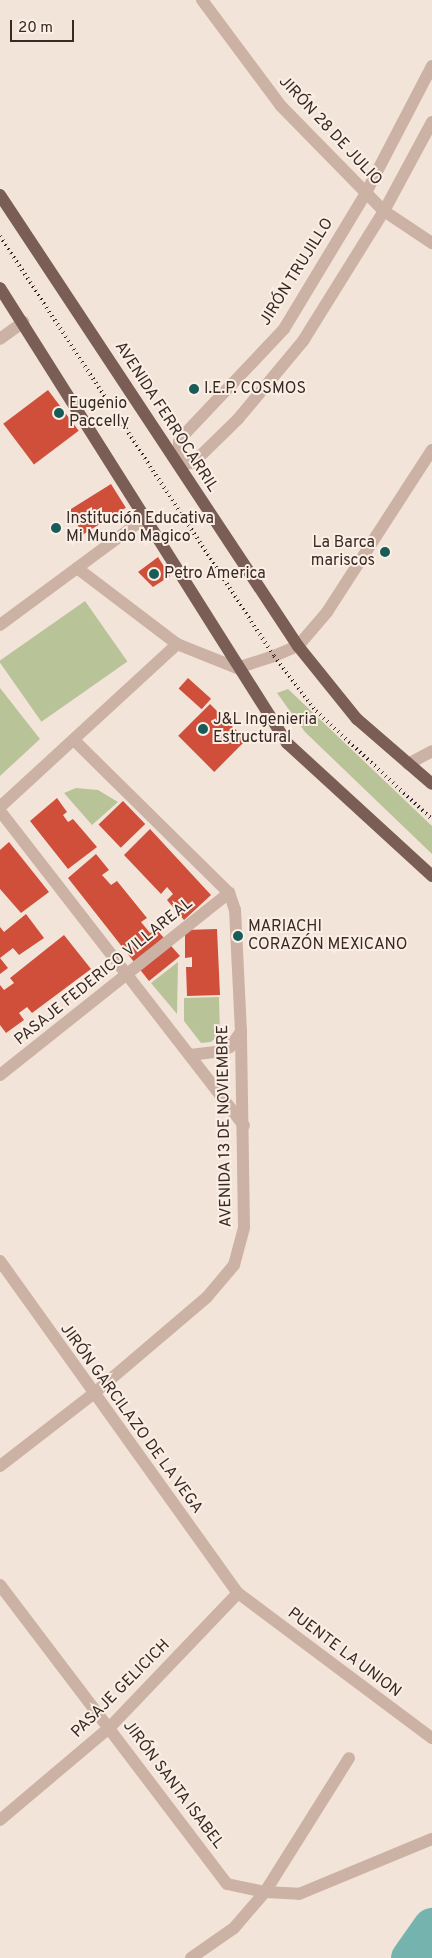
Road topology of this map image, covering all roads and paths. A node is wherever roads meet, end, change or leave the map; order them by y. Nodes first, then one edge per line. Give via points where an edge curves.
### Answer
1 (202, 0) edge
2 (432, 66) edge
3 (432, 122) edge
4 (366, 193) junction
5 (0, 195) edge
6 (384, 211) junction
7 (432, 244) edge
8 (0, 288) edge
9 (23, 322) junction
10 (0, 339) edge
11 (161, 439) junction
12 (179, 440) junction
13 (432, 450) edge
14 (178, 464) junction
15 (193, 464) junction
16 (191, 484) junction
17 (146, 517) junction
18 (77, 568) junction
19 (0, 625) edge
20 (177, 644) junction
21 (298, 646) junction
22 (237, 668) junction
23 (75, 741) junction
24 (432, 751) edge
25 (408, 764) junction
26 (432, 784) edge
27 (0, 807) edge
28 (0, 811) edge
29 (430, 874) edge
30 (229, 893) junction
31 (128, 975) junction
32 (241, 1032) junction
33 (190, 1055) junction
34 (0, 1075) edge
35 (244, 1126) junction
36 (0, 1262) edge
37 (92, 1395) junction
38 (0, 1466) edge
39 (0, 1585) edge
40 (238, 1594) junction
41 (110, 1727) junction
42 (432, 1738) edge
43 (349, 1758) dead end
44 (0, 1820) edge
45 (432, 1839) edge
46 (265, 1892) junction
47 (192, 1958) edge

1 - 4 street, JIRÓN 28 DE JULIO via 281,106
2 - 4 street, JIRÓN TRUJILLO
3 - 6 street
4 - 6 street, JIRÓN 28 DE JULIO
4 - 12 street, JIRÓN TRUJILLO via 284,329
5 - 11 main road, AVENIDA FERROCARRIL
6 - 7 street, JIRÓN 28 DE JULIO
6 - 15 street via 304,341 238,419
8 - 9 main road
9 - 10 street
9 - 17 main road
11 - 12 street
11 - 14 main road, AVENIDA FERROCARRIL
12 - 14 street
13 - 21 street via 327,612
14 - 15 street
14 - 16 main road, AVENIDA FERROCARRIL
15 - 16 street
16 - 21 main road, AVENIDA FERROCARRIL
17 - 18 street
17 - 22 main road
18 - 19 street
18 - 20 street
20 - 22 street
20 - 23 street
21 - 22 street
21 - 25 main road, AVENIDA FERROCARRIL via 357,719
22 - 29 main road via 287,743
23 - 27 street
23 - 30 street
24 - 25 street
25 - 26 main road, AVENIDA FERROCARRIL
28 - 31 street
30 - 31 street, PASAJE FEDERICO VILLAREAL
30 - 32 street, AVENIDA 13 DE NOVIEMBRE via 235,910
31 - 33 street
31 - 34 street, PASAJE FEDERICO VILLAREAL
32 - 33 street via 230,1047 222,1051
32 - 35 street, AVENIDA 13 DE NOVIEMBRE
33 - 35 street
35 - 37 street, AVENIDA 13 DE NOVIEMBRE via 244,1227 234,1265 207,1297
36 - 37 street, JIRÓN GARCILAZO DE LA VEGA
37 - 38 street, AVENIDA 13 DE NOVIEMBRE
37 - 40 street, JIRÓN GARCILAZO DE LA VEGA
39 - 41 street, JIRÓN SANTA ISABEL
40 - 41 street, PASAJE GELICICH
40 - 42 street, PUENTE LA UNION
41 - 44 street, PASAJE GELICICH
41 - 46 street, JIRÓN SANTA ISABEL via 227,1884
43 - 46 street
45 - 46 street, JIRÓN SANTA ISABEL via 299,1894
46 - 47 street via 234,1928

